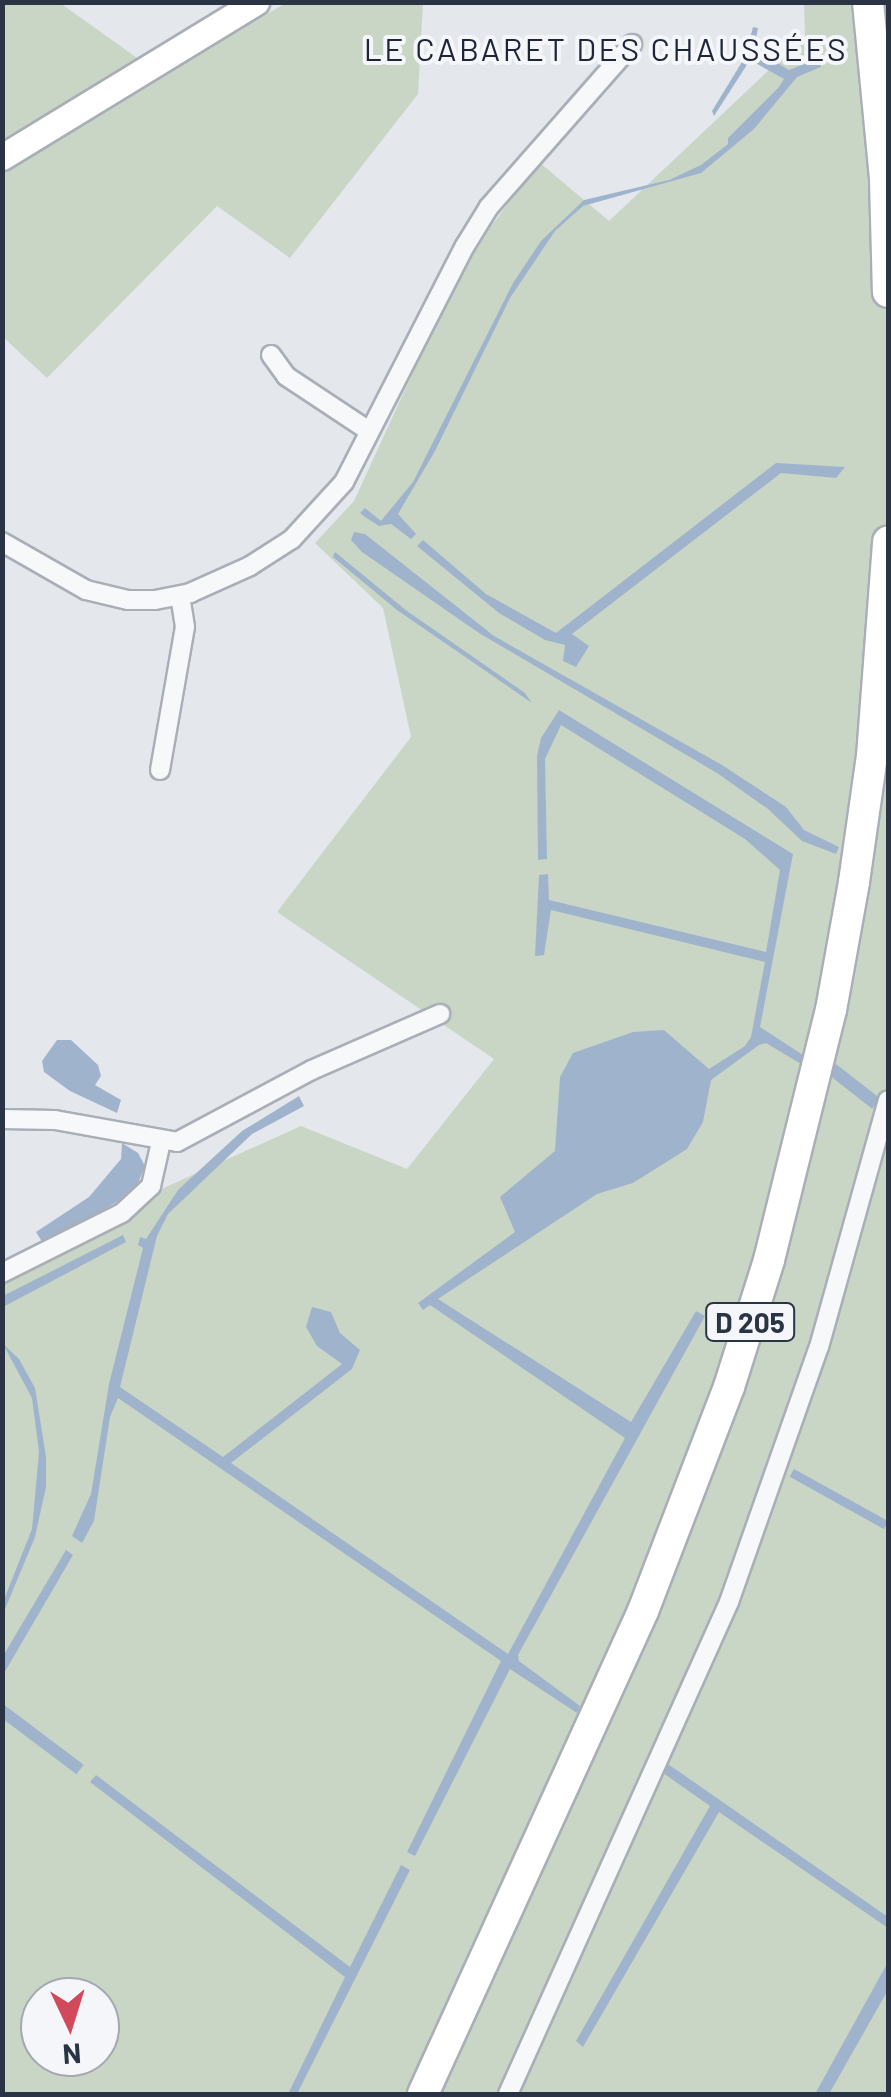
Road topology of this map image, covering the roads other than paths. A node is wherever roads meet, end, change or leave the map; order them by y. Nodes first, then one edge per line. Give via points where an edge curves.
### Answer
1 (256, 2) edge
2 (868, 2) edge
3 (632, 44) dead end
4 (2, 157) edge
5 (888, 292) edge
6 (271, 355) dead end
7 (369, 431) junction
8 (2, 542) edge
9 (888, 542) edge
10 (180, 596) junction
11 (160, 770) dead end
12 (440, 1014) dead end
13 (888, 1100) edge
14 (2, 1119) edge
15 (161, 1142) junction
16 (2, 1273) edge
17 (423, 2094) edge
18 (508, 2094) edge

1 - 4 main road
2 - 5 main road
3 - 7 street via 490,207
6 - 7 street via 286,376
7 - 10 street via 344,482 292,538 250,566
8 - 10 street via 96,593 128,600
9 - 17 main road, D 205 via 872,756 854,882 769,1260 729,1387 643,1611
10 - 11 street via 185,627
12 - 15 street via 312,1070 177,1142
13 - 18 street via 820,1347 729,1602
14 - 15 street via 56,1120
15 - 16 street via 151,1186 122,1214

